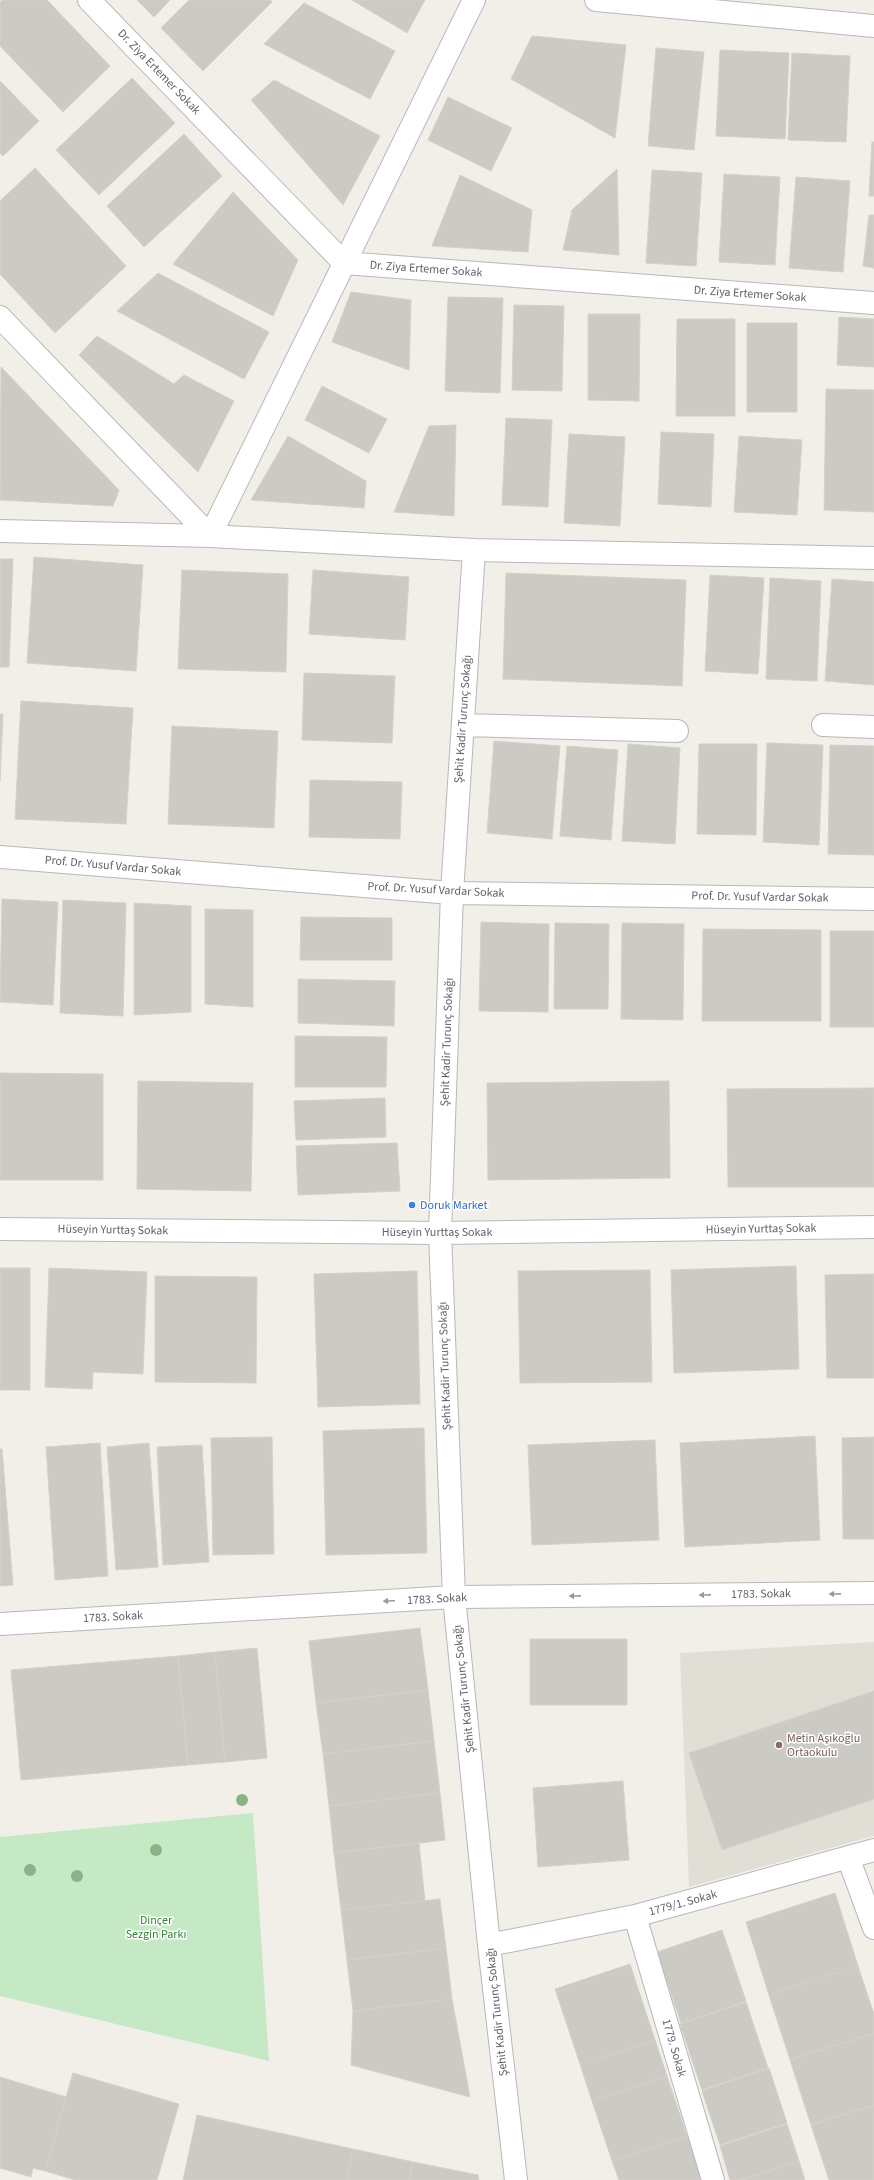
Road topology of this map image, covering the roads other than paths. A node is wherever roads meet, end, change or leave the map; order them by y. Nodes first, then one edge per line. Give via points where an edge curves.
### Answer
1 (89, 0) edge
2 (474, 0) edge
3 (596, 0) edge
4 (874, 26) edge
5 (344, 263) junction
6 (874, 303) edge
7 (0, 317) edge
8 (0, 531) edge
9 (210, 536) junction
10 (474, 550) junction
11 (874, 558) edge
12 (463, 725) junction
13 (823, 726) dead end
14 (874, 727) edge
15 (677, 730) dead end
16 (0, 857) edge
17 (452, 893) junction
18 (874, 899) edge
19 (874, 1227) edge
20 (0, 1229) edge
21 (440, 1233) junction
22 (874, 1593) edge
23 (454, 1598) junction
24 (0, 1624) edge
25 (874, 1850) edge
26 (848, 1858) junction
27 (635, 1916) junction
28 (874, 1928) edge
29 (489, 1945) junction
30 (516, 2180) edge
31 (713, 2180) edge

1 - 5 street, Dr. Ziya Ertemer Sokak
2 - 5 street
3 - 4 street
5 - 6 street, Dr. Ziya Ertemer Sokak
5 - 9 street
7 - 9 street
8 - 9 street
9 - 10 street
10 - 11 street
10 - 12 street, Şehit Kadir Turunç Sokağı
12 - 15 street
12 - 17 street, Şehit Kadir Turunç Sokağı
13 - 14 street
16 - 17 street, Prof. Dr. Yusuf Vardar Sokak
17 - 18 street, Prof. Dr. Yusuf Vardar Sokak
17 - 21 street, Şehit Kadir Turunç Sokağı
19 - 21 street, Hüseyin Yurttaş Sokak
20 - 21 street, Hüseyin Yurttaş Sokak
21 - 23 street, Şehit Kadir Turunç Sokağı
22 -> 23 street, 1783. Sokak
23 -> 24 street, 1783. Sokak
23 - 29 street, Şehit Kadir Turunç Sokağı
25 - 26 street, 1779/1. Sokak
26 - 27 street, 1779/1. Sokak
26 - 28 street
27 - 29 street, 1779/1. Sokak
27 - 31 street, 1779. Sokak
29 - 30 street, Şehit Kadir Turunç Sokağı

